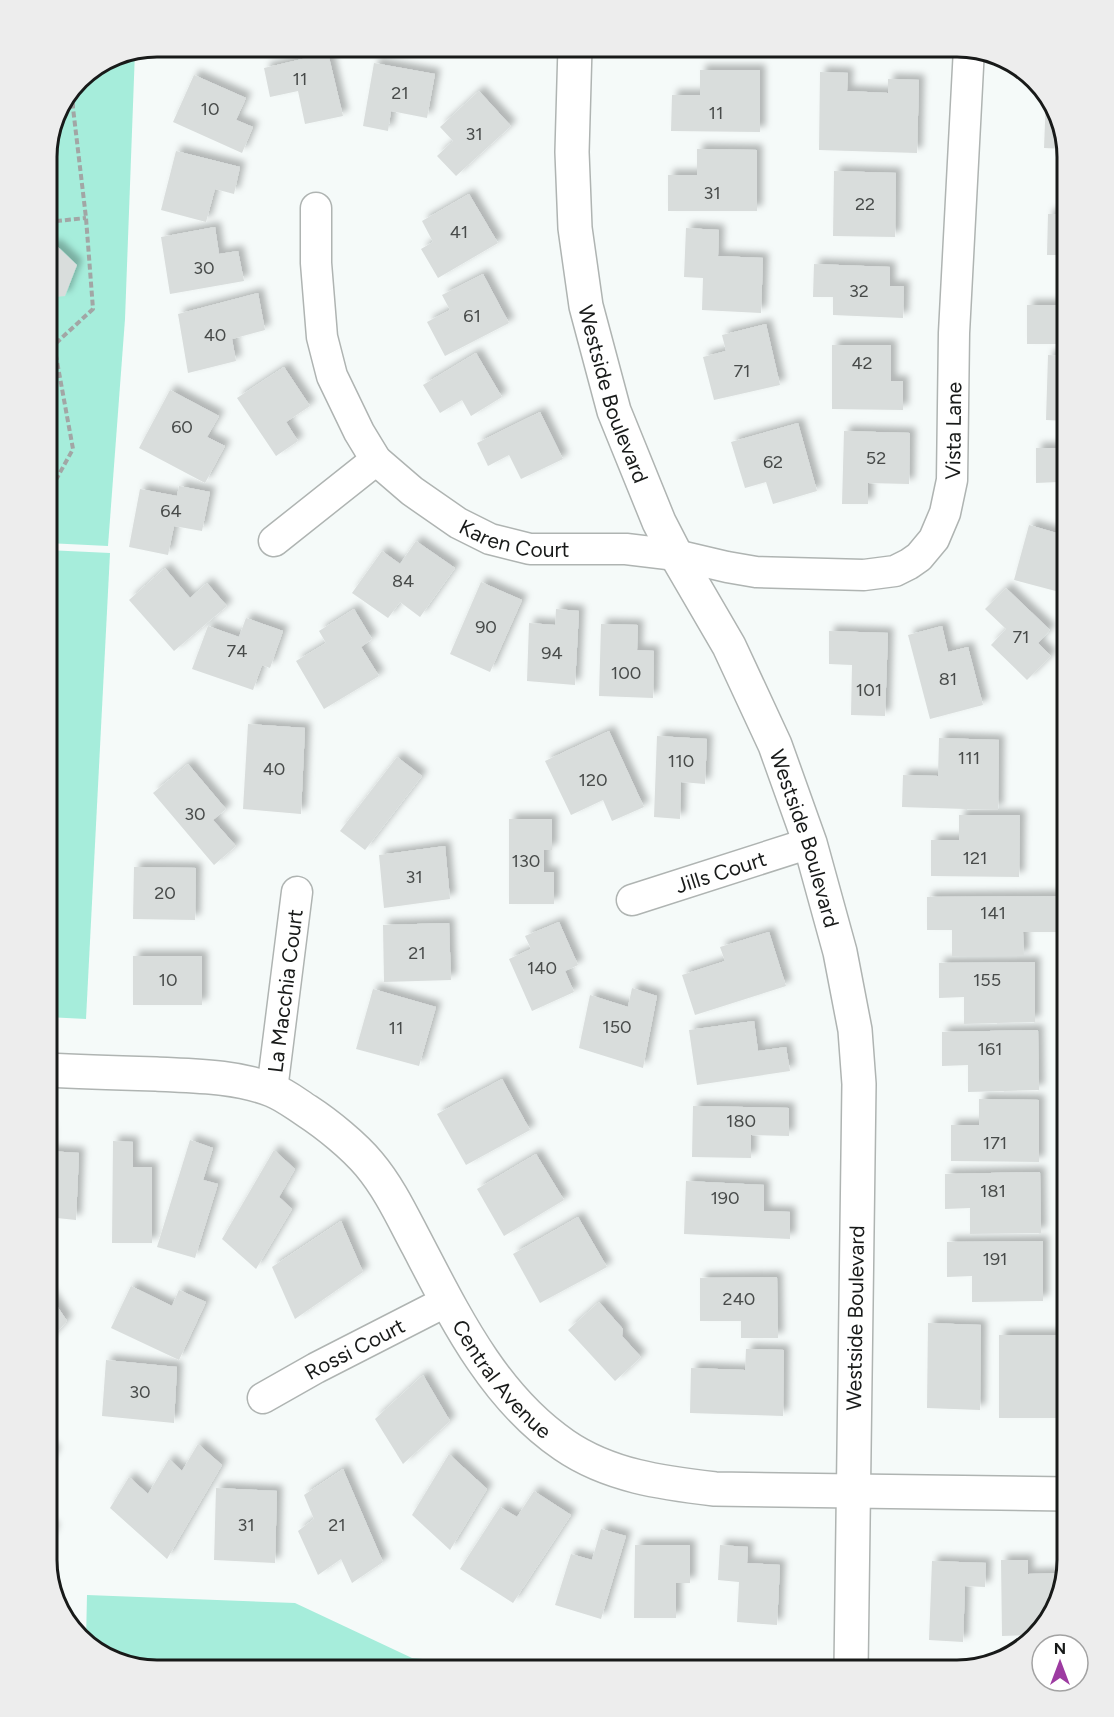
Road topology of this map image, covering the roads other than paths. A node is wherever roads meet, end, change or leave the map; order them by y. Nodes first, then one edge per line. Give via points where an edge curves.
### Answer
1 (575, 57) edge
2 (968, 58) edge
3 (316, 208) dead end
4 (376, 460) junction
5 (274, 541) dead end
6 (676, 555) junction
7 (810, 843) junction
8 (297, 892) dead end
9 (632, 900) dead end
10 (57, 1071) edge
11 (272, 1090) junction
12 (447, 1301) junction
13 (263, 1398) dead end
14 (852, 1490) junction
15 (1057, 1494) edge
16 (850, 1660) edge

1 - 6 street, Westside Boulevard via 575,228 586,306 614,411
2 - 6 street, Vista Lane via 954,333 952,480 934,539 909,564 864,574 756,572
3 - 4 street, Karen Court via 322,337 333,376
4 - 5 street
4 - 6 street, Karen Court via 458,523 490,539 530,549 626,549
6 - 7 street, Westside Boulevard via 729,646 766,725
7 - 9 street, Jills Court
7 - 14 street, Westside Boulevard via 840,952 855,1030 859,1084
8 - 11 street, La Macchia Court
10 - 11 street, Central Avenue via 202,1076
11 - 12 street, Central Avenue via 324,1123 368,1163 391,1194
12 - 13 street, Rossi Court
12 - 14 street, Central Avenue via 488,1370 512,1399 565,1446 592,1461 660,1482 704,1488
14 - 15 street, Central Avenue
14 - 16 street, Westside Boulevard

